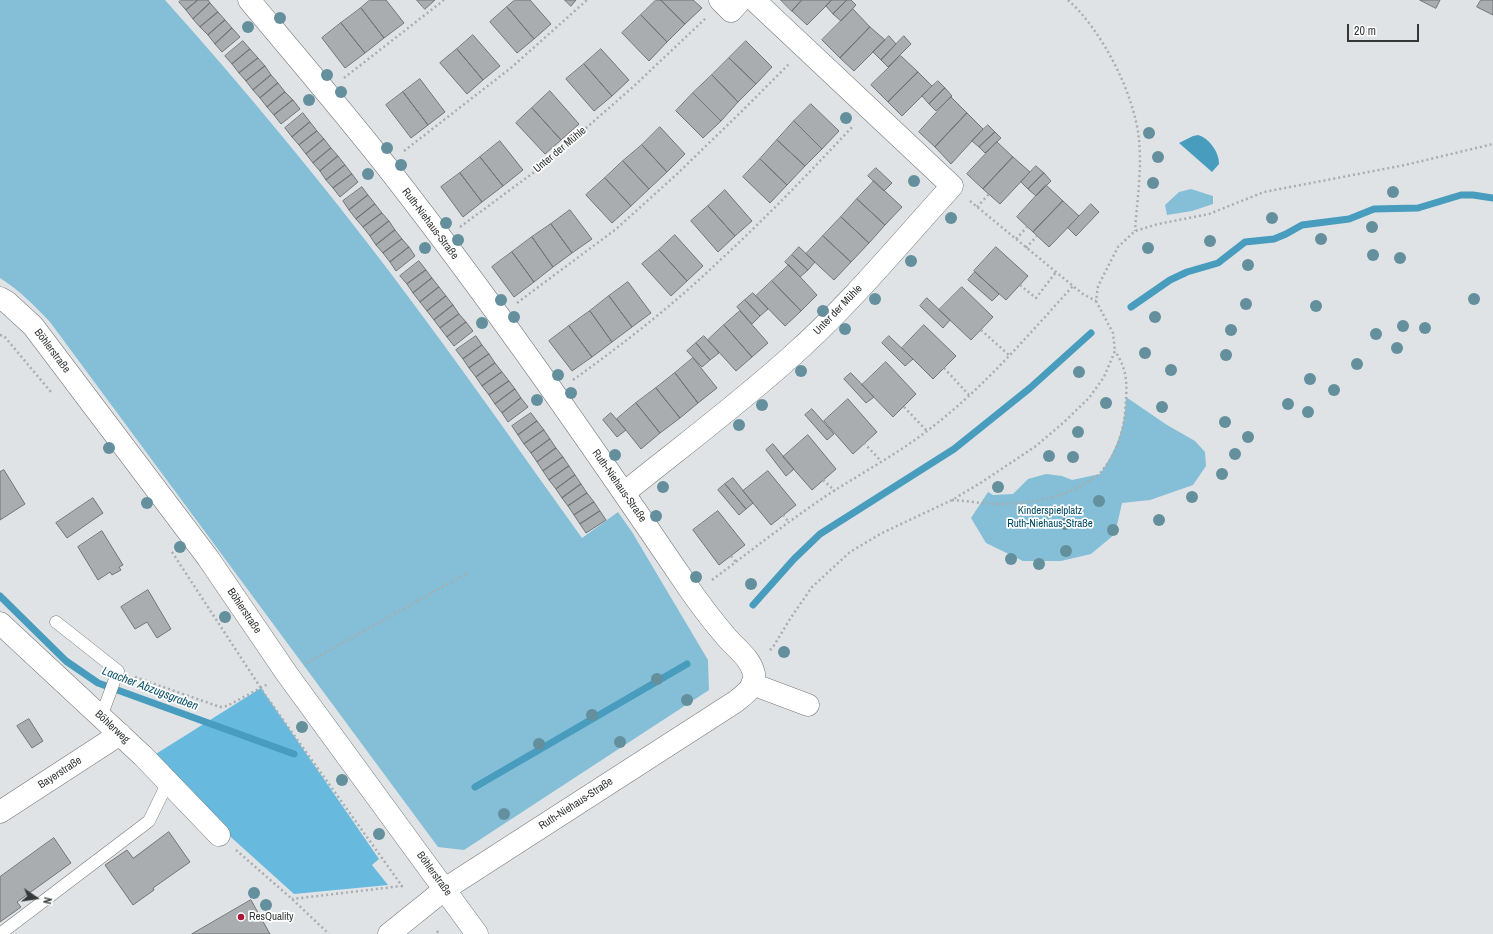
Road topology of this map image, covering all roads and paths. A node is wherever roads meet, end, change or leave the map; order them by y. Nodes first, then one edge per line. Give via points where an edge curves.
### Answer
1 (248, 0) edge
2 (444, 0) edge
3 (587, 0) edge
4 (754, 0) edge
5 (1068, 0) edge
6 (728, 1) edge
7 (805, 48) junction
8 (326, 92) junction
9 (869, 109) junction
10 (1493, 144) edge
11 (386, 165) junction
12 (952, 186) junction
13 (989, 194) dead end
14 (977, 207) junction
15 (1027, 227) dead end
16 (1135, 231) junction
17 (1038, 236) dead end
18 (1016, 239) junction
19 (442, 240) junction
20 (1026, 248) junction
21 (1056, 272) junction
22 (1020, 285) dead end
23 (1073, 286) junction
24 (0, 298) edge
25 (1096, 301) junction
26 (499, 316) junction
27 (981, 330) dead end
28 (0, 335) edge
29 (1114, 351) junction
30 (1010, 356) junction
31 (944, 368) dead end
32 (555, 393) junction
33 (54, 395) dead end
34 (970, 396) junction
35 (904, 407) dead end
36 (927, 431) junction
37 (864, 444) dead end
38 (881, 461) junction
39 (823, 480) dead end
40 (835, 491) junction
41 (624, 493) junction
42 (952, 500) junction
43 (783, 515) dead end
44 (789, 522) junction
45 (170, 550) dead end
46 (731, 556) dead end
47 (736, 562) junction
48 (469, 572) dead end
49 (693, 594) junction
50 (56, 622) dead end
51 (0, 623) edge
52 (287, 674) junction
53 (751, 674) junction
54 (116, 675) junction
55 (261, 688) junction
56 (808, 705) dead end
57 (105, 708) junction
58 (120, 734) junction
59 (168, 782) junction
60 (0, 812) edge
61 (219, 835) joint
62 (446, 889) junction
63 (292, 898) junction
64 (0, 934) edge
65 (328, 934) edge
66 (389, 934) edge
67 (477, 934) edge

1 - 8 street, Ruth-Niehaus-Straße
2 - 8 path
3 - 11 path via 512,67
4 - 7 street
5 - 16 path via 1093,27 1113,60 1130,100 1139,139 1140,170
6 - 19 path, Unter der Mühle via 545,164
7 - 9 street
7 - 26 path via 709,143 616,229
8 - 11 street, Ruth-Niehaus-Straße
9 - 12 street
9 - 32 path via 765,218 717,264 663,311
10 - 16 path via 1405,165 1264,192 1209,214
11 - 19 street, Ruth-Niehaus-Straße
12 - 14 path
12 - 41 street, Unter der Mühle via 832,317 794,354
13 - 14 path
14 - 18 path
15 - 18 path
16 - 25 path via 1118,247 1098,286
17 - 20 path
18 - 20 path
19 - 26 street, Ruth-Niehaus-Straße
20 - 21 path
21 - 22 path via 1036,298
21 - 23 path
23 - 25 path
23 - 30 path
24 - 52 street, Böhlerstraße via 33,326 208,558
25 - 29 path via 1113,333
26 - 32 street, Ruth-Niehaus-Straße
27 - 30 path
28 - 33 path via 4,336
29 - 42 path via 1104,377 1089,398 1063,423 1036,446
29 - 42 path via 1122,361 1126,373 1124,422 1118,445 1100,474 1077,490 1054,498 1000,504
30 - 34 path
31 - 34 path
32 - 41 street, Ruth-Niehaus-Straße
34 - 36 path
35 - 36 path
36 - 38 path
37 - 38 path
38 - 40 path
39 - 40 path
40 - 44 path
41 - 49 street, Ruth-Niehaus-Straße
42 - 53 path via 882,533 850,552 812,587 773,647
43 - 44 path
44 - 47 path
45 - 55 path
46 - 47 path
47 - 49 path
48 - 52 path
49 - 53 street, Ruth-Niehaus-Straße via 730,641 744,654
50 - 54 lane
51 - 57 street, Böhlerweg
52 - 55 path
52 - 62 street, Böhlerstraße
53 - 56 street
53 - 62 street, Ruth-Niehaus-Straße via 749,691 735,702
54 - 55 path via 220,707 227,706
54 - 57 lane
55 - 63 path via 402,886
57 - 58 street, Böhlerweg
58 - 59 street, Böhlerweg
58 - 60 street, Bayerstraße
59 - 61 street, Böhlerweg
59 - 64 lane via 149,821
61 - 63 path
62 - 66 street, Ruth-Niehaus-Straße
62 - 67 street, Böhlerstraße
63 - 65 path

